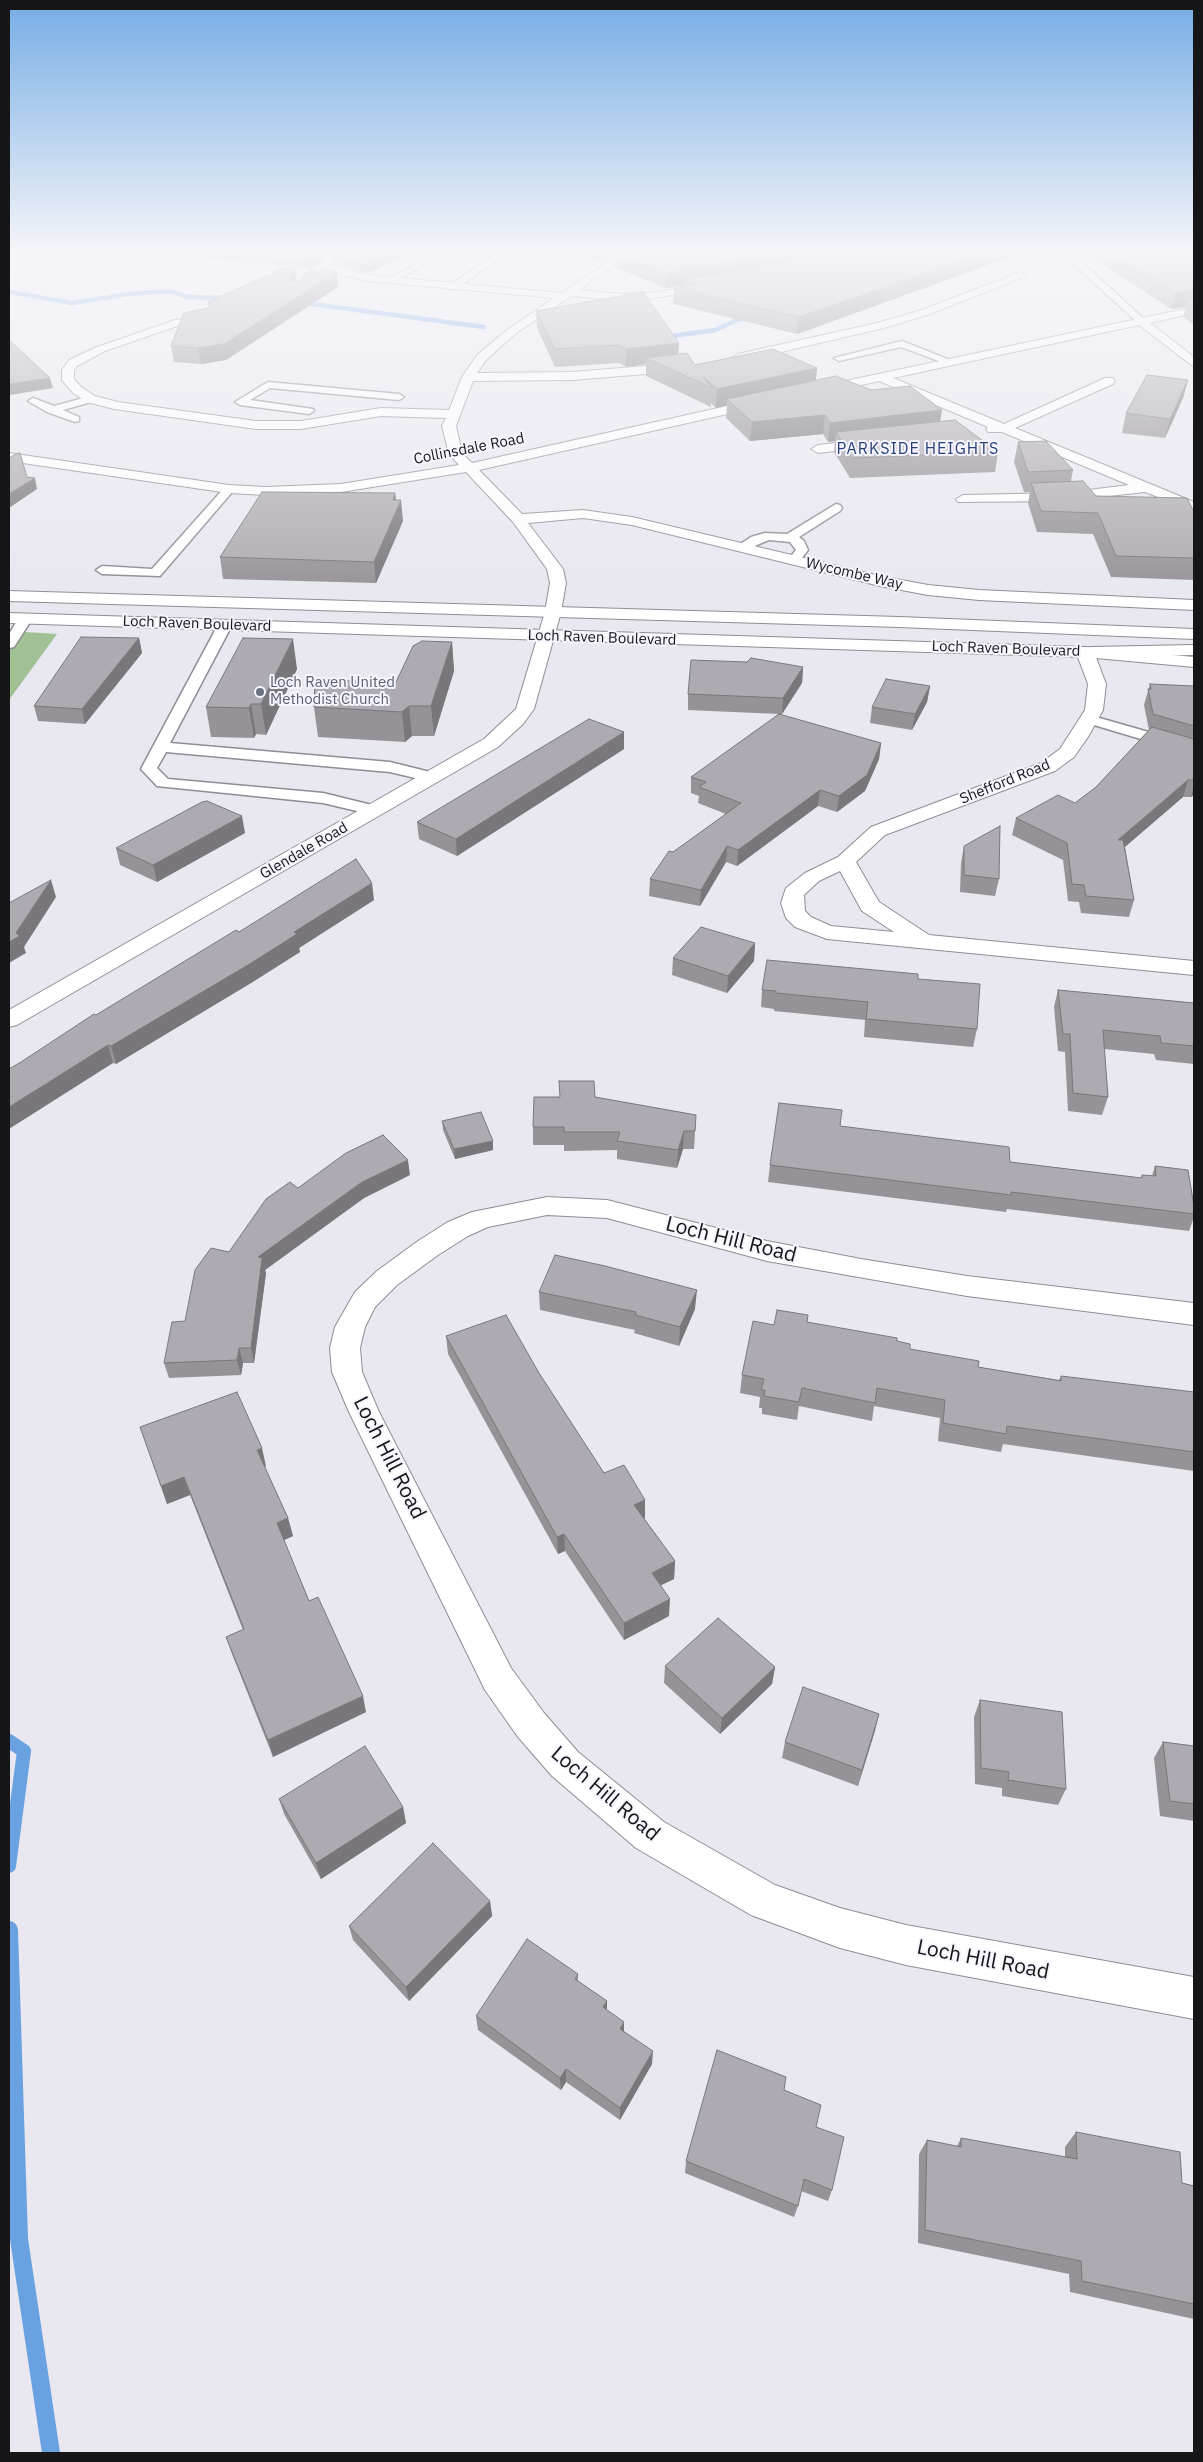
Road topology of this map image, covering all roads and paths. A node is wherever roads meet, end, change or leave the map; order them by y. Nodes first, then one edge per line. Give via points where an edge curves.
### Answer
1 (69, 369) edge
2 (474, 369) edge
3 (662, 369) edge
4 (918, 369) edge
5 (468, 377) junction
6 (880, 377) junction
7 (1109, 381) dead end
8 (332, 391) junction
9 (805, 393) edge
10 (399, 397) dead end
11 (91, 399) junction
12 (776, 399) edge
13 (33, 400) dead end
14 (51, 410) junction
15 (309, 411) junction
16 (455, 414) junction
17 (75, 419) dead end
18 (320, 422) junction
19 (1005, 428) junction
20 (975, 431) dead end
21 (887, 442) edge
22 (818, 450) dead end
23 (9, 457) edge
24 (468, 468) junction
25 (1148, 487) junction
26 (229, 489) junction
27 (963, 499) dead end
28 (1194, 507) edge
29 (836, 508) dead end
30 (518, 519) junction
31 (789, 538) junction
32 (742, 547) junction
33 (794, 560) junction
34 (102, 570) dead end
35 (9, 596) edge
36 (27, 597) junction
37 (9, 605) edge
38 (1194, 605) edge
39 (553, 612) junction
40 (17, 619) edge
41 (225, 625) junction
42 (1194, 634) edge
43 (546, 636) junction
44 (9, 644) edge
45 (1194, 650) edge
46 (1085, 652) junction
47 (1194, 662) edge
48 (1089, 719) junction
49 (159, 747) junction
50 (1194, 750) edge
51 (432, 777) junction
52 (374, 810) junction
53 (845, 861) junction
54 (927, 943) junction
55 (1194, 968) edge
56 (9, 1020) edge
57 (1194, 1314) edge
58 (1194, 1998) edge

1 - 11 street via 68,380
2 - 5 street, Glendale Road
3 - 5 street via 605,375
4 - 6 street
5 - 16 street, Glendale Road
6 - 9 street
6 - 19 street
7 - 19 street
8 - 10 lane
8 - 15 lane
8 - 15 lane via 268,385 240,402
11 - 14 lane
11 - 18 street via 162,414 240,424 281,426
12 - 24 street, Collinsdale Road
13 - 14 lane
14 - 17 lane
15 - 18 lane
16 - 18 street via 380,412
16 - 24 street, Glendale Road via 449,426 451,438 456,454
19 - 20 street
19 - 25 street
21 - 22 street
23 - 26 street, Collinsdale Road
24 - 26 street, Collinsdale Road via 341,488
24 - 30 street, Glendale Road
25 - 27 street via 1064,497
25 - 28 street
26 - 34 lane via 155,573
29 - 31 lane
30 - 32 street, Wycombe Way via 594,514
30 - 39 street, Glendale Road via 555,570 558,583
31 - 32 lane via 769,536
31 - 33 lane via 800,544 802,550
32 - 33 street, Wycombe Way
33 - 38 street, Wycombe Way via 898,584 950,592
35 - 36 street, Loch Raven Boulevard
36 - 37 street
36 - 39 street, Loch Raven Boulevard
39 - 42 street, Loch Raven Boulevard
39 - 43 street, Glendale Road
40 - 41 street, Loch Raven Boulevard
40 - 44 lane
41 - 43 street, Loch Raven Boulevard
41 - 49 lane
43 - 46 street, Loch Raven Boulevard
43 - 51 street, Glendale Road via 525,709 517,720 491,744
45 - 46 street
46 - 47 street, Loch Raven Boulevard
46 - 48 street, Shefford Road via 1097,684 1094,710
48 - 50 lane
48 - 53 street, Shefford Road via 1067,754 1048,767 878,831
49 - 51 lane via 390,767
49 - 52 lane via 148,769 163,783 323,798
51 - 52 street, Glendale Road
52 - 56 street, Glendale Road
53 - 54 street, Shefford Road via 870,906
53 - 54 street, Shefford Road via 812,877 794,893 794,914 803,922 826,932
54 - 55 street, Shefford Road
57 - 58 street, Loch Hill Road via 967,1286 861,1269 766,1251 608,1209 547,1206 482,1219 458,1229 428,1248 387,1278 365,1300 350,1327 345,1348 347,1372 364,1412 498,1679 531,1725 565,1764 650,1835 765,1901 840,1928 906,1945

